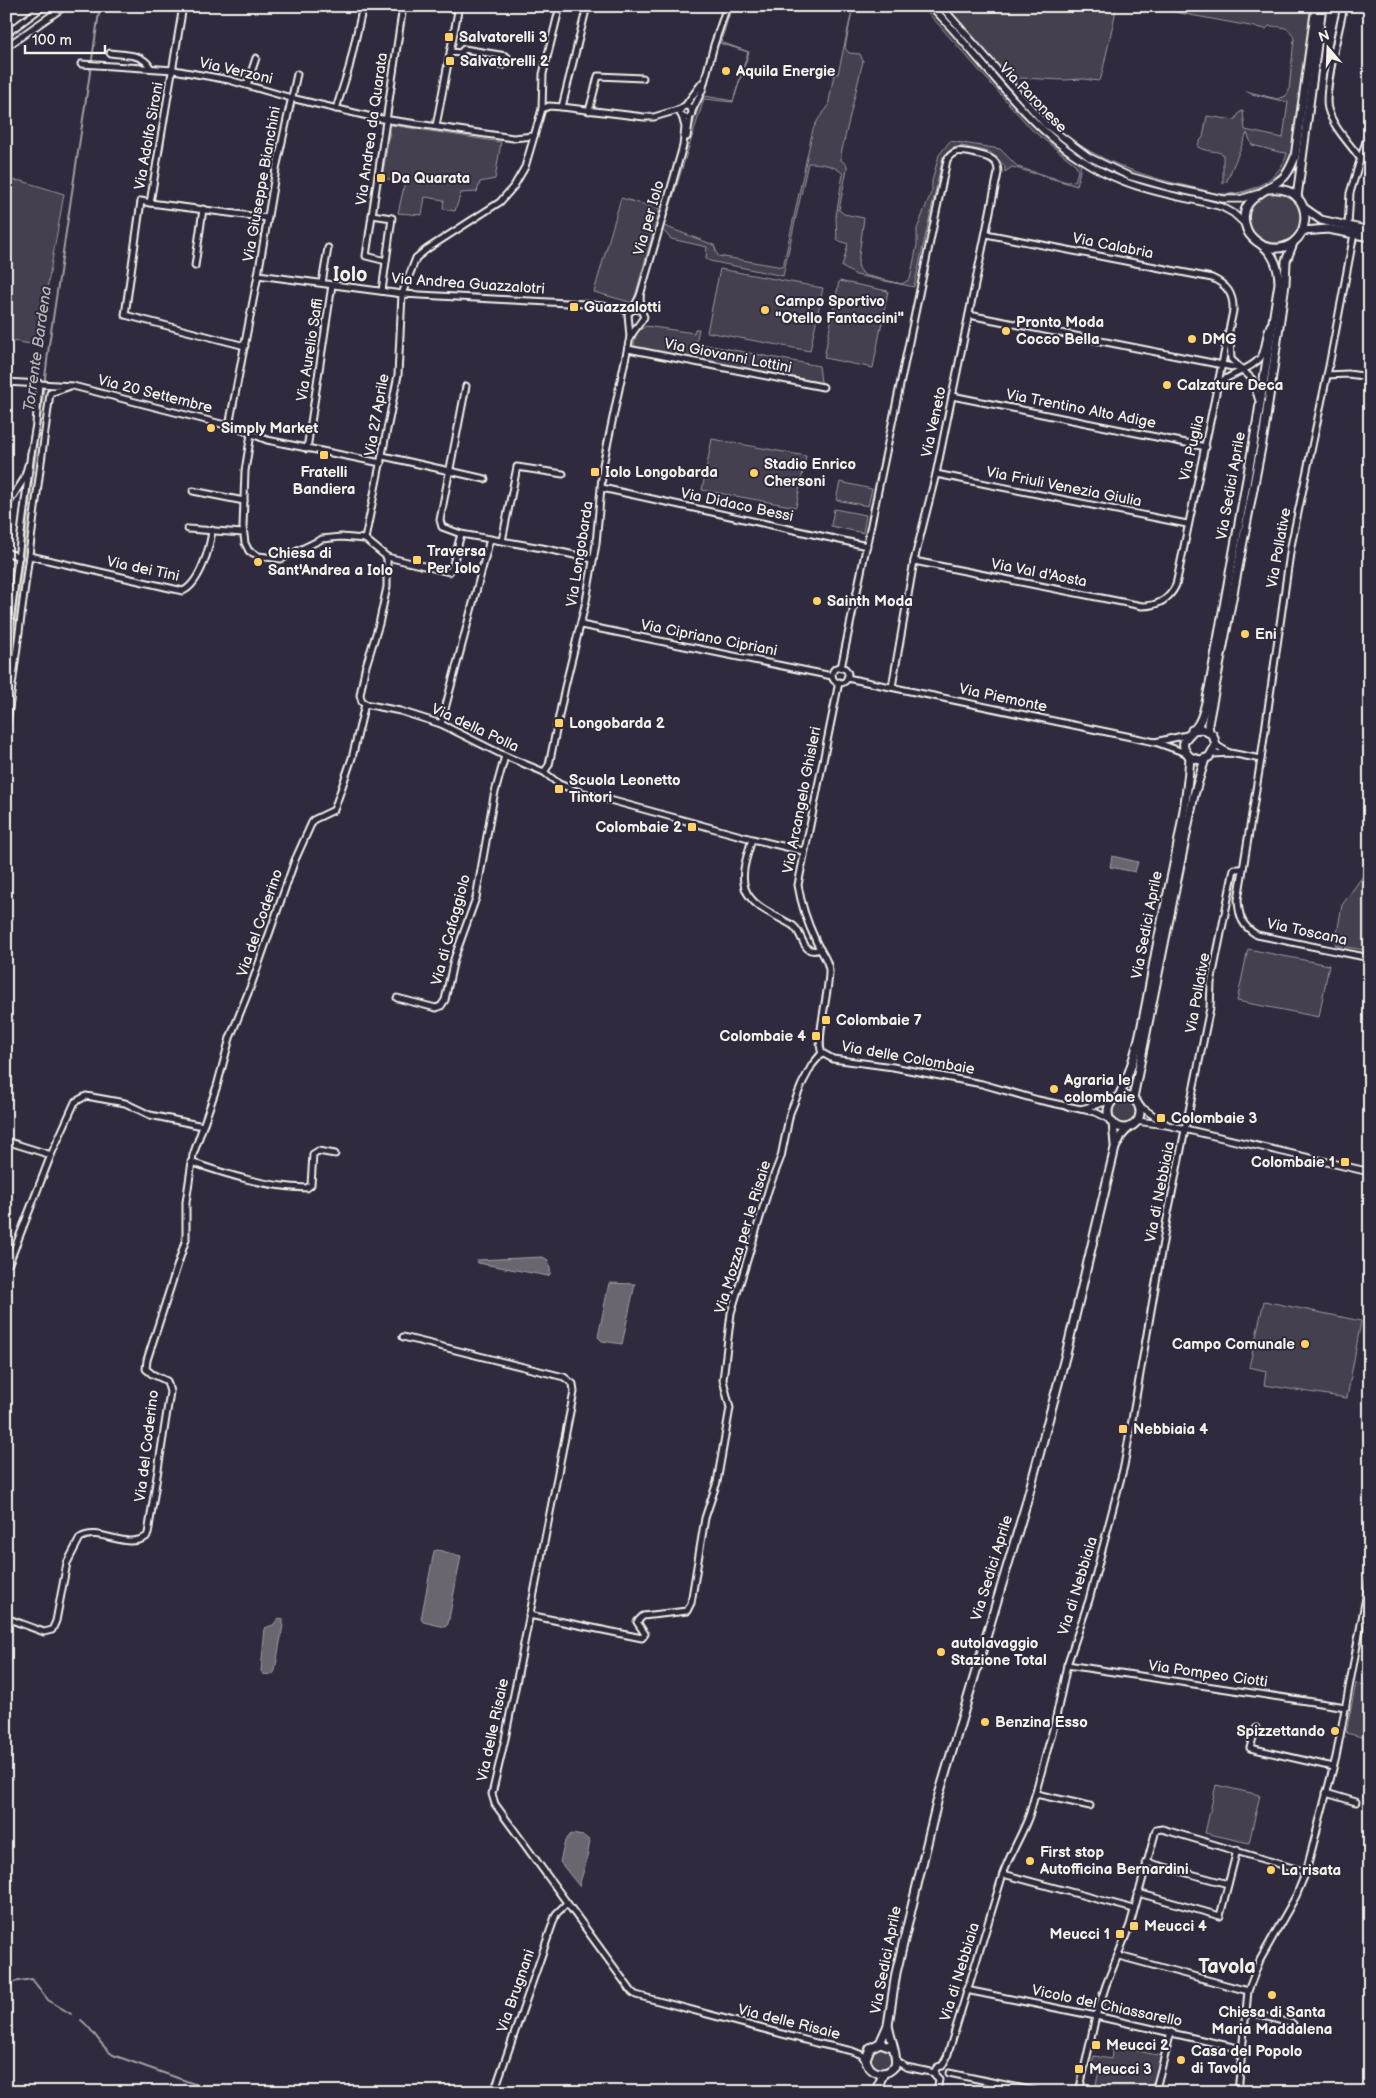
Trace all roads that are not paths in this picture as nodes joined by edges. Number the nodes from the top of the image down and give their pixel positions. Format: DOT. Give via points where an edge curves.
graph roads {
  1 [pos="44,6"];
  2 [pos="66,6"];
  3 [pos="184,6"];
  4 [pos="363,6"];
  5 [pos="403,6"];
  6 [pos="438,6"];
  7 [pos="560,6"];
  8 [pos="586,6"];
  9 [pos="727,6"];
  10 [pos="931,6"];
  11 [pos="940,6"];
  12 [pos="1322,6"];
  13 [pos="1344,6"];
  14 [pos="458,8"];
  15 [pos="1317,12"];
  16 [pos="6,34"];
  17 [pos="6,47"];
  18 [pos="451,52"];
  19 [pos="484,52"];
  20 [pos="110,53"];
  21 [pos="460,53"];
  22 [pos="256,58"];
  23 [pos="482,61"];
  24 [pos="81,64"];
  25 [pos="150,67"];
  26 [pos="174,70"];
  27 [pos="298,74"];
  28 [pos="643,78"];
  29 [pos="702,83"];
  30 [pos="247,85"];
  31 [pos="291,98"];
  32 [pos="562,107"];
  33 [pos="683,108"];
  34 [pos="336,109"];
  35 [pos="542,110"];
  36 [pos="589,111"];
  37 [pos="691,113"];
  38 [pos="682,116"];
  39 [pos="386,120"];
  40 [pos="436,126"];
  41 [pos="1370,128"];
  42 [pos="534,136"];
  43 [pos="683,146"];
  44 [pos="1360,158"];
  45 [pos="1268,189"];
  46 [pos="1257,194"];
  47 [pos="1297,197"];
  48 [pos="150,203"];
  49 [pos="1304,208"];
  50 [pos="203,209"];
  51 [pos="372,215"];
  52 [pos="268,218"];
  53 [pos="1245,224"];
  54 [pos="1348,226"];
  55 [pos="1303,231"];
  56 [pos="1370,231"];
  57 [pos="986,234"];
  58 [pos="1354,234"];
  59 [pos="1370,237"];
  60 [pos="1293,243"];
  61 [pos="1263,246"];
  62 [pos="328,248"];
  63 [pos="386,261"];
  64 [pos="195,266"];
  65 [pos="258,275"];
  66 [pos="322,283"];
  67 [pos="332,284"];
  68 [pos="382,291"];
  69 [pos="1230,292"];
  70 [pos="402,294"];
  71 [pos="640,296"];
  72 [pos="616,309"];
  73 [pos="632,309"];
  74 [pos="641,310"];
  75 [pos="969,315"];
  76 [pos="1274,318"];
  77 [pos="628,320"];
  78 [pos="639,324"];
  79 [pos="1229,329"];
  80 [pos="630,337"];
  81 [pos="245,346"];
  82 [pos="628,349"];
  83 [pos="1222,365"];
  84 [pos="1243,369"];
  85 [pos="1327,375"];
  86 [pos="1370,377"];
  87 [pos="6,382"];
  88 [pos="1220,382"];
  89 [pos="39,383"];
  90 [pos="74,386"];
  91 [pos="466,386"];
  92 [pos="823,387"];
  93 [pos="952,396"];
  94 [pos="1260,404"];
  95 [pos="229,426"];
  96 [pos="252,434"];
  97 [pos="1206,447"];
  98 [pos="307,448"];
  99 [pos="31,453"];
  100 [pos="382,456"];
  101 [pos="381,463"];
  102 [pos="449,472"];
  103 [pos="563,474"];
  104 [pos="936,474"];
  105 [pos="484,479"];
  106 [pos="602,488"];
  107 [pos="193,491"];
  108 [pos="244,501"];
  109 [pos="6,507"];
  110 [pos="1187,524"];
  111 [pos="188,529"];
  112 [pos="212,530"];
  113 [pos="243,533"];
  114 [pos="461,534"];
  115 [pos="490,539"];
  116 [pos="365,540"];
  117 [pos="502,541"];
  118 [pos="867,546"];
  119 [pos="6,552"];
  120 [pos="30,556"];
  121 [pos="19,557"];
  122 [pos="387,557"];
  123 [pos="593,559"];
  124 [pos="914,560"];
  125 [pos="1159,604"];
  126 [pos="581,625"];
  127 [pos="6,656"];
  128 [pos="841,668"];
  129 [pos="832,676"];
  130 [pos="847,678"];
  131 [pos="839,682"];
  132 [pos="892,687"];
  133 [pos="365,704"];
  134 [pos="441,724"];
  135 [pos="1209,731"];
  136 [pos="6,732"];
  137 [pos="1190,733"];
  138 [pos="1155,742"];
  139 [pos="1216,745"];
  140 [pos="1212,754"];
  141 [pos="1230,754"];
  142 [pos="1188,755"];
  143 [pos="505,756"];
  144 [pos="1204,760"];
  145 [pos="1260,760"];
  146 [pos="544,772"];
  147 [pos="752,839"];
  148 [pos="803,851"];
  149 [pos="1242,869"];
  150 [pos="1242,924"];
  151 [pos="820,948"];
  152 [pos="1370,958"];
  153 [pos="397,998"];
  154 [pos="822,1053"];
  155 [pos="1116,1098"];
  156 [pos="1132,1098"];
  157 [pos="1138,1105"];
  158 [pos="1078,1110"];
  159 [pos="1111,1121"];
  160 [pos="1137,1121"];
  161 [pos="1167,1125"];
  162 [pos="203,1126"];
  163 [pos="1129,1127"];
  164 [pos="1185,1131"];
  165 [pos="6,1141"];
  166 [pos="1115,1148"];
  167 [pos="335,1154"];
  168 [pos="51,1155"];
  169 [pos="191,1162"];
  170 [pos="1370,1170"];
  171 [pos="9,1263"];
  172 [pos="403,1337"];
  173 [pos="1370,1576"];
  174 [pos="529,1615"];
  175 [pos="6,1618"];
  176 [pos="1067,1665"];
  177 [pos="1346,1707"];
  178 [pos="1256,1728"];
  179 [pos="1333,1767"];
  180 [pos="1326,1793"];
  181 [pos="1036,1794"];
  182 [pos="1356,1802"];
  183 [pos="1090,1806"];
  184 [pos="1237,1850"];
  185 [pos="1146,1862"];
  186 [pos="1306,1872"];
  187 [pos="1003,1874"];
  188 [pos="1228,1884"];
  189 [pos="1138,1893"];
  190 [pos="567,1903"];
  191 [pos="1134,1910"];
  192 [pos="1119,1956"];
  193 [pos="966,1990"];
  194 [pos="1248,1991"];
  195 [pos="1246,2011"];
  196 [pos="1096,2016"];
  197 [pos="1293,2024"];
  198 [pos="888,2025"];
  199 [pos="1171,2032"];
  200 [pos="880,2043"];
  201 [pos="892,2047"];
  202 [pos="1242,2049"];
  203 [pos="868,2050"];
  204 [pos="852,2051"];
  205 [pos="896,2062"];
  206 [pos="867,2063"];
  207 [pos="942,2066"];
  208 [pos="906,2067"];
  209 [pos="892,2070"];
  210 [pos="874,2072"];
  211 [pos="884,2073"];
  212 [pos="935,2073"];
  213 [pos="949,2073"];
  214 [pos="939,2079"];
  215 [pos="876,2090"];
  216 [pos="494,2092"];
  217 [pos="937,2092"];
  218 [pos="1038,2092"];
  219 [pos="1079,2092"];
  220 [pos="1155,2092"];
  221 [pos="1238,2092"];
  1 -- 16 [label="street"];
  2 -- 17 [label="street"];
  3 -- 26 [label="street, Via Adolfo Sironi"];
  4 -- 34 [label="street"];
  5 -- 39 [label="street, Via Andrea da Quarata"];
  6 -- 14 [label="street"];
  7 -- 35 [label="street, Via 27 Aprile" via="543,74"];
  8 -- 32 [label="street"];
  9 -- 29 [label="street, Via per Iolo"];
  10 -- 53 [label="street, Via Paronese" via="1035,124 1076,157 1138,186 1222,207"];
  11 -- 46 [label="street, Via Paronese" via="1045,124 1089,157 1129,176 1168,187 1223,199"];
  12 -- 15 [label="main road"];
  13 -- 44 [label="street" via="1327,102 1335,123"];
  14 -- 18 [label="street"];
  15 -- 45 [label="main road" via="1295,157 1285,176"];
  15 -- 47 [label="main road"];
  18 -- 21 [label="street"];
  18 -- 40 [label="street"];
  19 -- 21 [label="street" via="464,49"];
  19 -- 23 [label="street"];
  19 -- 23 [label="street" via="508,58 504,65"];
  20 -- 25 [label="street" via="140,57"];
  21 -- 23 [label="street" via="463,57"];
  22 -- 30 [label="street"];
  24 -- 25 [label="street, Via Verzoni"];
  25 -- 26 [label="street, Via Verzoni"];
  26 -- 30 [label="street, Via Verzoni"];
  26 -- 48 [label="street, Via Adolfo Sironi"];
  27 -- 31 [label="street, Via Giuseppe Bianchini"];
  28 -- 36 [label="street" via="598,76"];
  29 -- 33 [label="street, Via per Iolo"];
  29 -- 37 [label="street, Via per Iolo" via="702,91"];
  30 -- 31 [label="street, Via Verzoni"];
  31 -- 34 [label="street, Via Verzoni"];
  31 -- 52 [label="street, Via Giuseppe Bianchini"];
  32 -- 35 [label="street" via="549,106"];
  32 -- 36 [label="street"];
  33 -- 36 [label="street" via="654,117"];
  33 -- 37 [label="street" via="690,108"];
  33 -- 38 [label="street, Via per Iolo"];
  34 -- 39 [label="street, Via Verzoni"];
  35 -- 42 [label="street, Via 27 Aprile"];
  37 -- 38 [label="street" via="687,118"];
  37 -- 43 [label="street, Via per Iolo"];
  38 -- 43 [label="street, Via per Iolo"];
  39 -- 40 [label="street, Via Verzoni"];
  39 -- 51 [label="street, Via Andrea da Quarata"];
  40 -- 42 [label="street, Via Verzoni" via="513,138"];
  41 -- 44 [label="street"];
  42 -- 70 [label="street, Via 27 Aprile" via="514,186 500,202 416,258"];
  43 -- 71 [label="street, Via per Iolo"];
  44 -- 54 [label="street" via="1350,193"];
  45 -- 46 [label="main road"];
  45 -- 47 [label="main road" via="1283,189"];
  46 -- 53 [label="main road" via="1248,205"];
  47 -- 49 [label="main road"];
  48 -- 50 [label="street"];
  48 -- 81 [label="street, Via Adolfo Sironi" via="141,201 126,315"];
  49 -- 54 [label="main road" via="1321,220"];
  49 -- 55 [label="main road"];
  50 -- 52 [label="street"];
  50 -- 64 [label="street"];
  51 -- 63 [label="street, Via Andrea da Quarata" via="366,256"];
  51 -- 63 [label="street" via="392,218"];
  52 -- 65 [label="street, Via Giuseppe Bianchini"];
  53 -- 61 [label="main road, Via Sedici Aprile" via="1251,237"];
  54 -- 56 [label="main road"];
  55 -- 58 [label="main road" via="1328,229"];
  55 -- 60 [label="main road, Via Sedici Aprile"];
  57 -- 69 [label="street, Via Calabria" via="1212,278"];
  57 -- 75 [label="street, Via Veneto"];
  57 -- 118 [label="street, Via Veneto" via="998,173 995,162 988,157 960,152 952,154 947,160"];
  58 -- 59 [label="main road"];
  58 -- 85 [label="street, Via Pollative"];
  60 -- 61 [label="main road" via="1282,248"];
  60 -- 135 [label="main road, Via Sedici Aprile" via="1286,261 1264,432"];
  61 -- 76 [label="main road, Via Sedici Aprile" via="1279,276"];
  62 -- 66 [label="street"];
  63 -- 68 [label="street"];
  65 -- 66 [label="street, Via Andrea Guazzalotri"];
  65 -- 81 [label="street, Via Giuseppe Bianchini"];
  66 -- 67 [label="street, Via Andrea Guazzalotri"];
  67 -- 68 [label="street, Via Andrea Guazzalotri"];
  67 -- 98 [label="street, Via Aurelio Saffi"];
  68 -- 70 [label="street, Via Andrea Guazzalotri"];
  69 -- 79 [label="street, Via Puglia" via="1234,300"];
  70 -- 72 [label="street, Via Andrea Guazzalotri" via="586,304"];
  70 -- 100 [label="street, Via 27 Aprile" via="398,375"];
  71 -- 73 [label="street, Via per Iolo"];
  71 -- 74 [label="street, Via per Iolo"];
  72 -- 73 [label="street, Via Andrea Guazzalotri"];
  72 -- 77 [label="street"];
  73 -- 74 [label="street"];
  73 -- 77 [label="street, Via Longobarda"];
  74 -- 78 [label="street, Via Longobarda" via="644,317"];
  75 -- 83 [label="street"];
  75 -- 93 [label="street, Via Veneto"];
  76 -- 84 [label="street" via="1262,355"];
  76 -- 94 [label="main road, Via Sedici Aprile"];
  77 -- 78 [label="street"];
  77 -- 80 [label="street, Via Longobarda"];
  78 -- 80 [label="street, Via Longobarda"];
  79 -- 83 [label="street, Via Puglia"];
  79 -- 84 [label="street" via="1231,359"];
  80 -- 82 [label="street, Via Longobarda"];
  81 -- 95 [label="street, Via Giuseppe Bianchini"];
  82 -- 92 [label="street, Via Giovanni Lottini"];
  82 -- 106 [label="street, Via Longobarda" via="603,465"];
  83 -- 84 [label="street"];
  83 -- 88 [label="street, Via Puglia"];
  84 -- 88 [label="street"];
  84 -- 94 [label="street" via="1252,378"];
  85 -- 86 [label="street"];
  85 -- 145 [label="street, Via Pollative" via="1291,546"];
  87 -- 89 [label="street, Via 20 Settembre"];
  88 -- 97 [label="street, Via Puglia"];
  89 -- 90 [label="street, Via 20 Settembre"];
  89 -- 99 [label="street"];
  90 -- 95 [label="street, Via 20 Settembre"];
  90 -- 120 [label="street" via="50,393"];
  91 -- 102 [label="street"];
  93 -- 97 [label="street, Via Trentino Alto Adige"];
  93 -- 104 [label="street, Via Veneto"];
  94 -- 137 [label="main road, Via Sedici Aprile" via="1210,684 1199,724"];
  95 -- 96 [label="street, Via 20 Settembre"];
  96 -- 98 [label="street, Via 20 Settembre"];
  96 -- 108 [label="street"];
  97 -- 110 [label="street, Via Puglia"];
  98 -- 101 [label="street, Via 20 Settembre"];
  99 -- 109 [label="street" via="24,478"];
  99 -- 121 [label="street"];
  100 -- 101 [label="street, Via 27 Aprile"];
  100 -- 102 [label="street"];
  101 -- 116 [label="street, Via 27 Aprile"];
  102 -- 105 [label="street"];
  102 -- 114 [label="street" via="440,524"];
  103 -- 117 [label="street" via="517,467"];
  104 -- 110 [label="street, Via Friuli Venezia Giulia"];
  104 -- 124 [label="street, Via Veneto"];
  106 -- 118 [label="street, Via Didaco Bessi"];
  106 -- 123 [label="street, Via Longobarda"];
  107 -- 108 [label="street"];
  108 -- 113 [label="street"];
  110 -- 125 [label="street, Via Puglia" via="1176,585 1167,599"];
  111 -- 112 [label="street"];
  112 -- 113 [label="street"];
  112 -- 120 [label="street, Via dei Tini" via="204,562 190,587 183,591"];
  113 -- 116 [label="street" via="249,551 277,559 322,538"];
  114 -- 115 [label="street"];
  114 -- 122 [label="street" via="449,572"];
  115 -- 117 [label="street"];
  115 -- 134 [label="street"];
  116 -- 122 [label="street"];
  117 -- 123 [label="street"];
  118 -- 128 [label="street"];
  119 -- 121 [label="street"];
  120 -- 136 [label="street"];
  121 -- 127 [label="street"];
  122 -- 133 [label="street, Via del Coderino" via="387,587 360,695"];
  123 -- 126 [label="street, Via Longobarda"];
  124 -- 125 [label="street, Via Val d'Aosta" via="1142,606"];
  124 -- 132 [label="street, Via Veneto"];
  126 -- 129 [label="street, Via Cipriano Cipriani"];
  126 -- 146 [label="street, Via Longobarda" via="549,765"];
  128 -- 129 [label="street" via="834,669"];
  128 -- 130 [label="street" via="846,671"];
  129 -- 131 [label="street"];
  130 -- 131 [label="street"];
  130 -- 132 [label="street, Via Piemonte"];
  131 -- 148 [label="street, Via Arcangelo Ghisleri"];
  132 -- 138 [label="street, Via Piemonte"];
  133 -- 134 [label="street, Via della Polla"];
  133 -- 162 [label="street, Via del Coderino" via="352,758 334,810 312,820 295,860 230,1038"];
  134 -- 143 [label="street, Via della Polla"];
  135 -- 137 [label="main road" via="1202,728"];
  135 -- 139 [label="main road"];
  137 -- 138 [label="street, Via Piemonte"];
  137 -- 142 [label="main road, Via Sedici Aprile" via="1184,745"];
  138 -- 142 [label="street, Via Piemonte"];
  139 -- 140 [label="main road"];
  139 -- 141 [label="street"];
  140 -- 141 [label="street"];
  140 -- 144 [label="main road"];
  141 -- 145 [label="street"];
  142 -- 144 [label="main road"];
  142 -- 155 [label="main road, Via Sedici Aprile" via="1187,795 1146,998 1129,1076"];
  143 -- 146 [label="street, Via della Polla"];
  143 -- 153 [label="street, Via di Cafaggiolo" via="494,796 476,898 454,959 445,1000 436,1008"];
  144 -- 156 [label="main road, Via Sedici Aprile"];
  145 -- 149 [label="street, Via Pollative"];
  146 -- 147 [label="street" via="560,784 577,790"];
  147 -- 148 [label="street"];
  147 -- 151 [label="street" via="743,874 750,897 796,928 808,950"];
  148 -- 151 [label="street, Via Arcangelo Ghisleri" via="798,885 806,917"];
  149 -- 150 [label="street, Via Pollative" via="1238,900"];
  149 -- 164 [label="street, Via Pollative" via="1234,869"];
  150 -- 152 [label="street, Via Toscana" via="1257,935"];
  151 -- 154 [label="street, Via delle Colombaie" via="829,971 819,1044"];
  154 -- 158 [label="street, Via delle Colombaie" via="832,1058 982,1084"];
  154 -- 174 [label="street, Via Mozza per le Risaie" via="808,1071 790,1114 781,1157 731,1313 723,1380 730,1408 717,1482 705,1518 687,1611 644,1616 637,1622 645,1634 642,1638"];
  155 -- 156 [label="main road"];
  155 -- 158 [label="street"];
  155 -- 159 [label="main road, Via Sedici Aprile" via="1108,1109"];
  156 -- 157 [label="main road"];
  157 -- 160 [label="main road"];
  157 -- 161 [label="street"];
  158 -- 159 [label="street, Via delle Colombaie" via="1095,1112"];
  159 -- 163 [label="main road" via="1120,1127"];
  159 -- 166 [label="main road, Via Sedici Aprile"];
  160 -- 161 [label="street"];
  160 -- 163 [label="main road"];
  161 -- 164 [label="street"];
  162 -- 168 [label="street" via="150,1115 125,1103 86,1096 75,1102"];
  162 -- 169 [label="street, Via del Coderino"];
  163 -- 166 [label="main road"];
  164 -- 170 [label="street"];
  164 -- 176 [label="street, Via di Nebbiaia" via="1124,1466 1092,1591"];
  165 -- 168 [label="street"];
  166 -- 198 [label="main road, Via Sedici Aprile" via="1026,1504 938,1798 896,1973"];
  167 -- 169 [label="street" via="318,1151 313,1154 311,1185 307,1188 258,1182"];
  168 -- 171 [label="street"];
  169 -- 175 [label="street, Via del Coderino" via="186,1238 147,1360 146,1369 167,1381 170,1392 148,1534 133,1543 91,1534 80,1538 67,1563 56,1621 49,1632"];
  172 -- 174 [label="street, Via delle Risaie" via="564,1377 573,1384"];
  173 -- 177 [label="street"];
  174 -- 190 [label="street, Via delle Risaie" via="492,1794 495,1804"];
  176 -- 177 [label="street, Via Pompeo Ciotti"];
  176 -- 181 [label="street, Via di Nebbiaia"];
  177 -- 179 [label="street"];
  178 -- 179 [label="street" via="1250,1748"];
  179 -- 180 [label="street"];
  180 -- 182 [label="street"];
  180 -- 186 [label="street"];
  181 -- 183 [label="street"];
  181 -- 187 [label="street, Via di Nebbiaia" via="1027,1823 1010,1853"];
  184 -- 185 [label="street" via="1162,1829 1156,1830"];
  184 -- 186 [label="street"];
  184 -- 188 [label="street"];
  185 -- 188 [label="street"];
  185 -- 189 [label="street"];
  186 -- 194 [label="street" via="1260,1960"];
  187 -- 191 [label="street"];
  187 -- 193 [label="street, Via di Nebbiaia"];
  188 -- 189 [label="street" via="1220,1916"];
  189 -- 191 [label="street"];
  190 -- 204 [label="street, Via delle Risaie" via="636,1995"];
  190 -- 216 [label="street, Via Brugnani" via="556,1914"];
  191 -- 192 [label="street"];
  192 -- 194 [label="street"];
  192 -- 196 [label="street"];
  193 -- 196 [label="street, Vicolo del Chiassarello"];
  193 -- 207 [label="street, Via di Nebbiaia"];
  194 -- 195 [label="street"];
  195 -- 197 [label="street"];
  195 -- 202 [label="street"];
  196 -- 199 [label="street, Vicolo del Chiassarello"];
  196 -- 219 [label="street"];
  198 -- 200 [label="main road, Via Sedici Aprile"];
  198 -- 201 [label="main road, Via Sedici Aprile"];
  199 -- 202 [label="street, Vicolo del Chiassarello"];
  199 -- 220 [label="street"];
  200 -- 201 [label="main road"];
  200 -- 203 [label="main road"];
  201 -- 205 [label="main road, Via Sedici Aprile"];
  202 -- 221 [label="street"];
  203 -- 204 [label="street, Via delle Risaie"];
  203 -- 206 [label="main road"];
  204 -- 206 [label="street, Via delle Risaie" via="862,2055"];
  205 -- 208 [label="street"];
  205 -- 209 [label="main road"];
  206 -- 210 [label="main road"];
  207 -- 212 [label="street, Via di Nebbiaia"];
  207 -- 213 [label="street"];
  208 -- 209 [label="street"];
  208 -- 212 [label="street"];
  209 -- 211 [label="main road"];
  210 -- 211 [label="main road"];
  210 -- 215 [label="main road"];
  211 -- 215 [label="main road"];
  212 -- 214 [label="street"];
  213 -- 214 [label="street" via="946,2078"];
  213 -- 218 [label="street"];
  214 -- 217 [label="street"];
}
